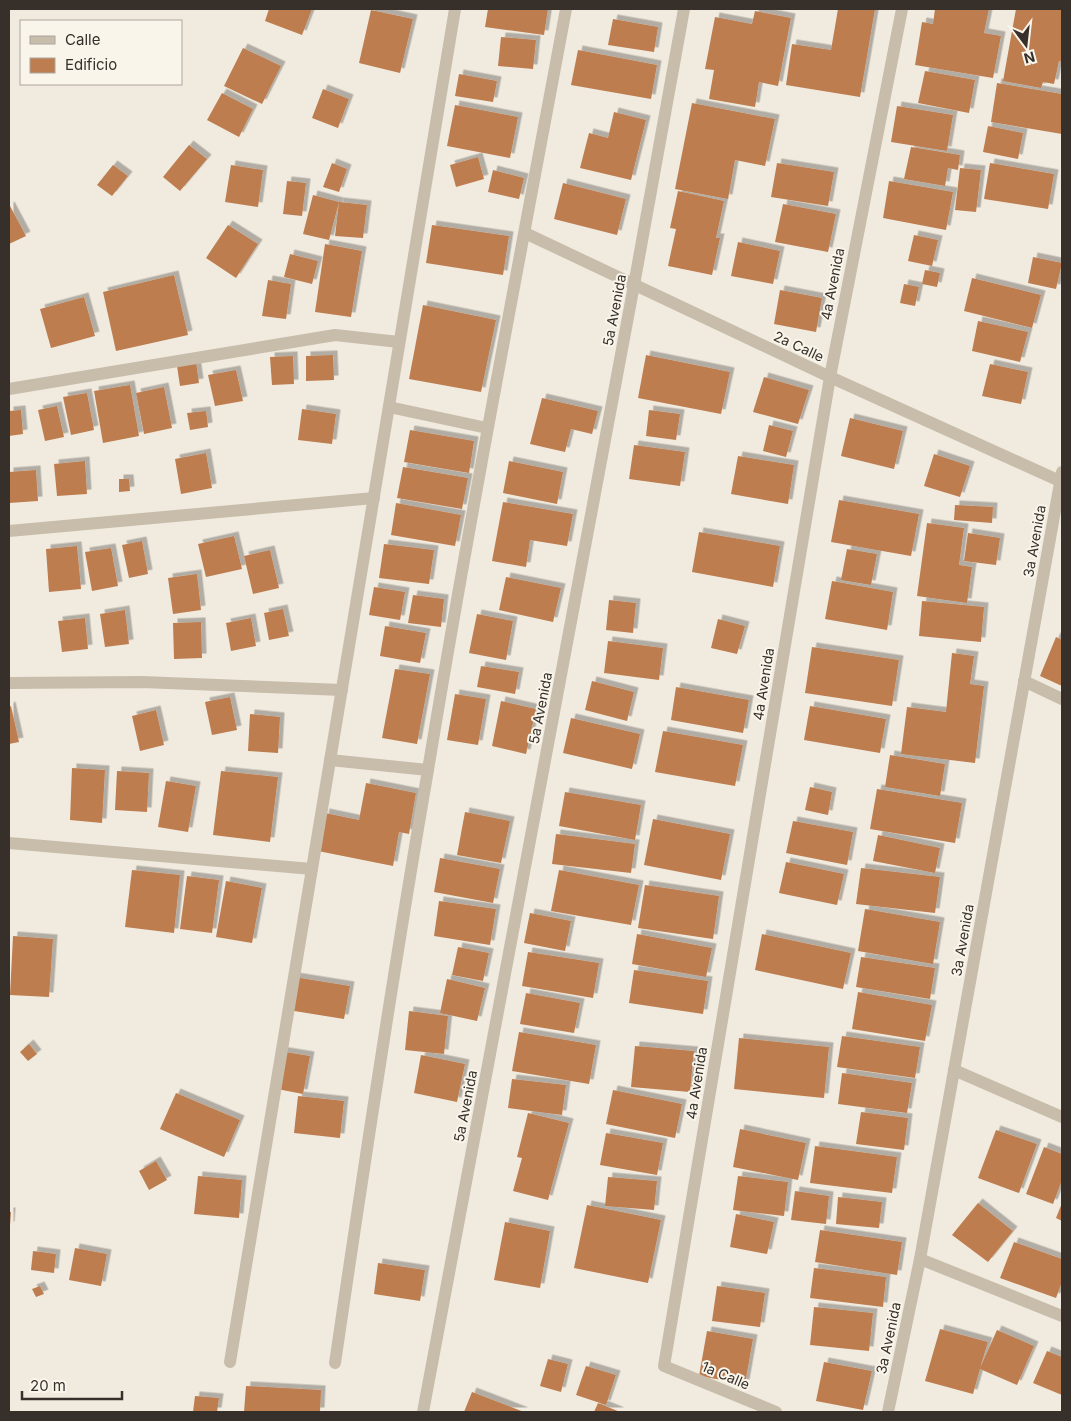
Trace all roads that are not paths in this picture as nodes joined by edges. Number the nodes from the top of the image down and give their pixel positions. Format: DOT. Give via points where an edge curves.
graph roads {
  1 [pos="455,9"];
  2 [pos="566,9"];
  3 [pos="684,9"];
  4 [pos="902,9"];
  5 [pos="525,234"];
  6 [pos="634,285"];
  7 [pos="399,342"];
  8 [pos="830,377"];
  9 [pos="9,388"];
  10 [pos="389,407"];
  11 [pos="488,428"];
  12 [pos="1062,478"];
  13 [pos="374,498"];
  14 [pos="9,530"];
  15 [pos="1024,681"];
  16 [pos="9,683"];
  17 [pos="342,690"];
  18 [pos="1062,699"];
  19 [pos="330,760"];
  20 [pos="428,770"];
  21 [pos="9,844"];
  22 [pos="312,870"];
  23 [pos="954,1070"];
  24 [pos="1062,1117"];
  25 [pos="920,1258"];
  26 [pos="1062,1316"];
  27 [pos="230,1362"];
  28 [pos="335,1363"];
  29 [pos="664,1366"];
  30 [pos="768,1411"];
  31 [pos="423,1412"];
  32 [pos="888,1412"];
  1 -- 7 [label="street"];
  2 -- 5 [label="street"];
  3 -- 6 [label="street, 5a Avenida"];
  4 -- 8 [label="street, 4a Avenida"];
  5 -- 6 [label="street, 2a Calle"];
  5 -- 11 [label="street"];
  6 -- 8 [label="street, 2a Calle"];
  6 -- 31 [label="street, 5a Avenida"];
  7 -- 9 [label="street" via="335,335"];
  7 -- 10 [label="street"];
  8 -- 12 [label="street, 2a Calle"];
  8 -- 29 [label="street, 4a Avenida"];
  10 -- 11 [label="street"];
  10 -- 13 [label="street"];
  11 -- 20 [label="street"];
  12 -- 15 [label="street, 3a Avenida"];
  13 -- 14 [label="street"];
  13 -- 17 [label="street"];
  15 -- 18 [label="street"];
  15 -- 23 [label="street, 3a Avenida"];
  16 -- 17 [label="street" via="142,682"];
  17 -- 19 [label="street"];
  19 -- 20 [label="street"];
  19 -- 22 [label="street"];
  20 -- 28 [label="street"];
  21 -- 22 [label="street"];
  22 -- 27 [label="street"];
  23 -- 24 [label="street"];
  23 -- 25 [label="street, 3a Avenida"];
  25 -- 26 [label="street"];
  25 -- 32 [label="street, 3a Avenida"];
  29 -- 30 [label="street, 1a Calle"];
}
